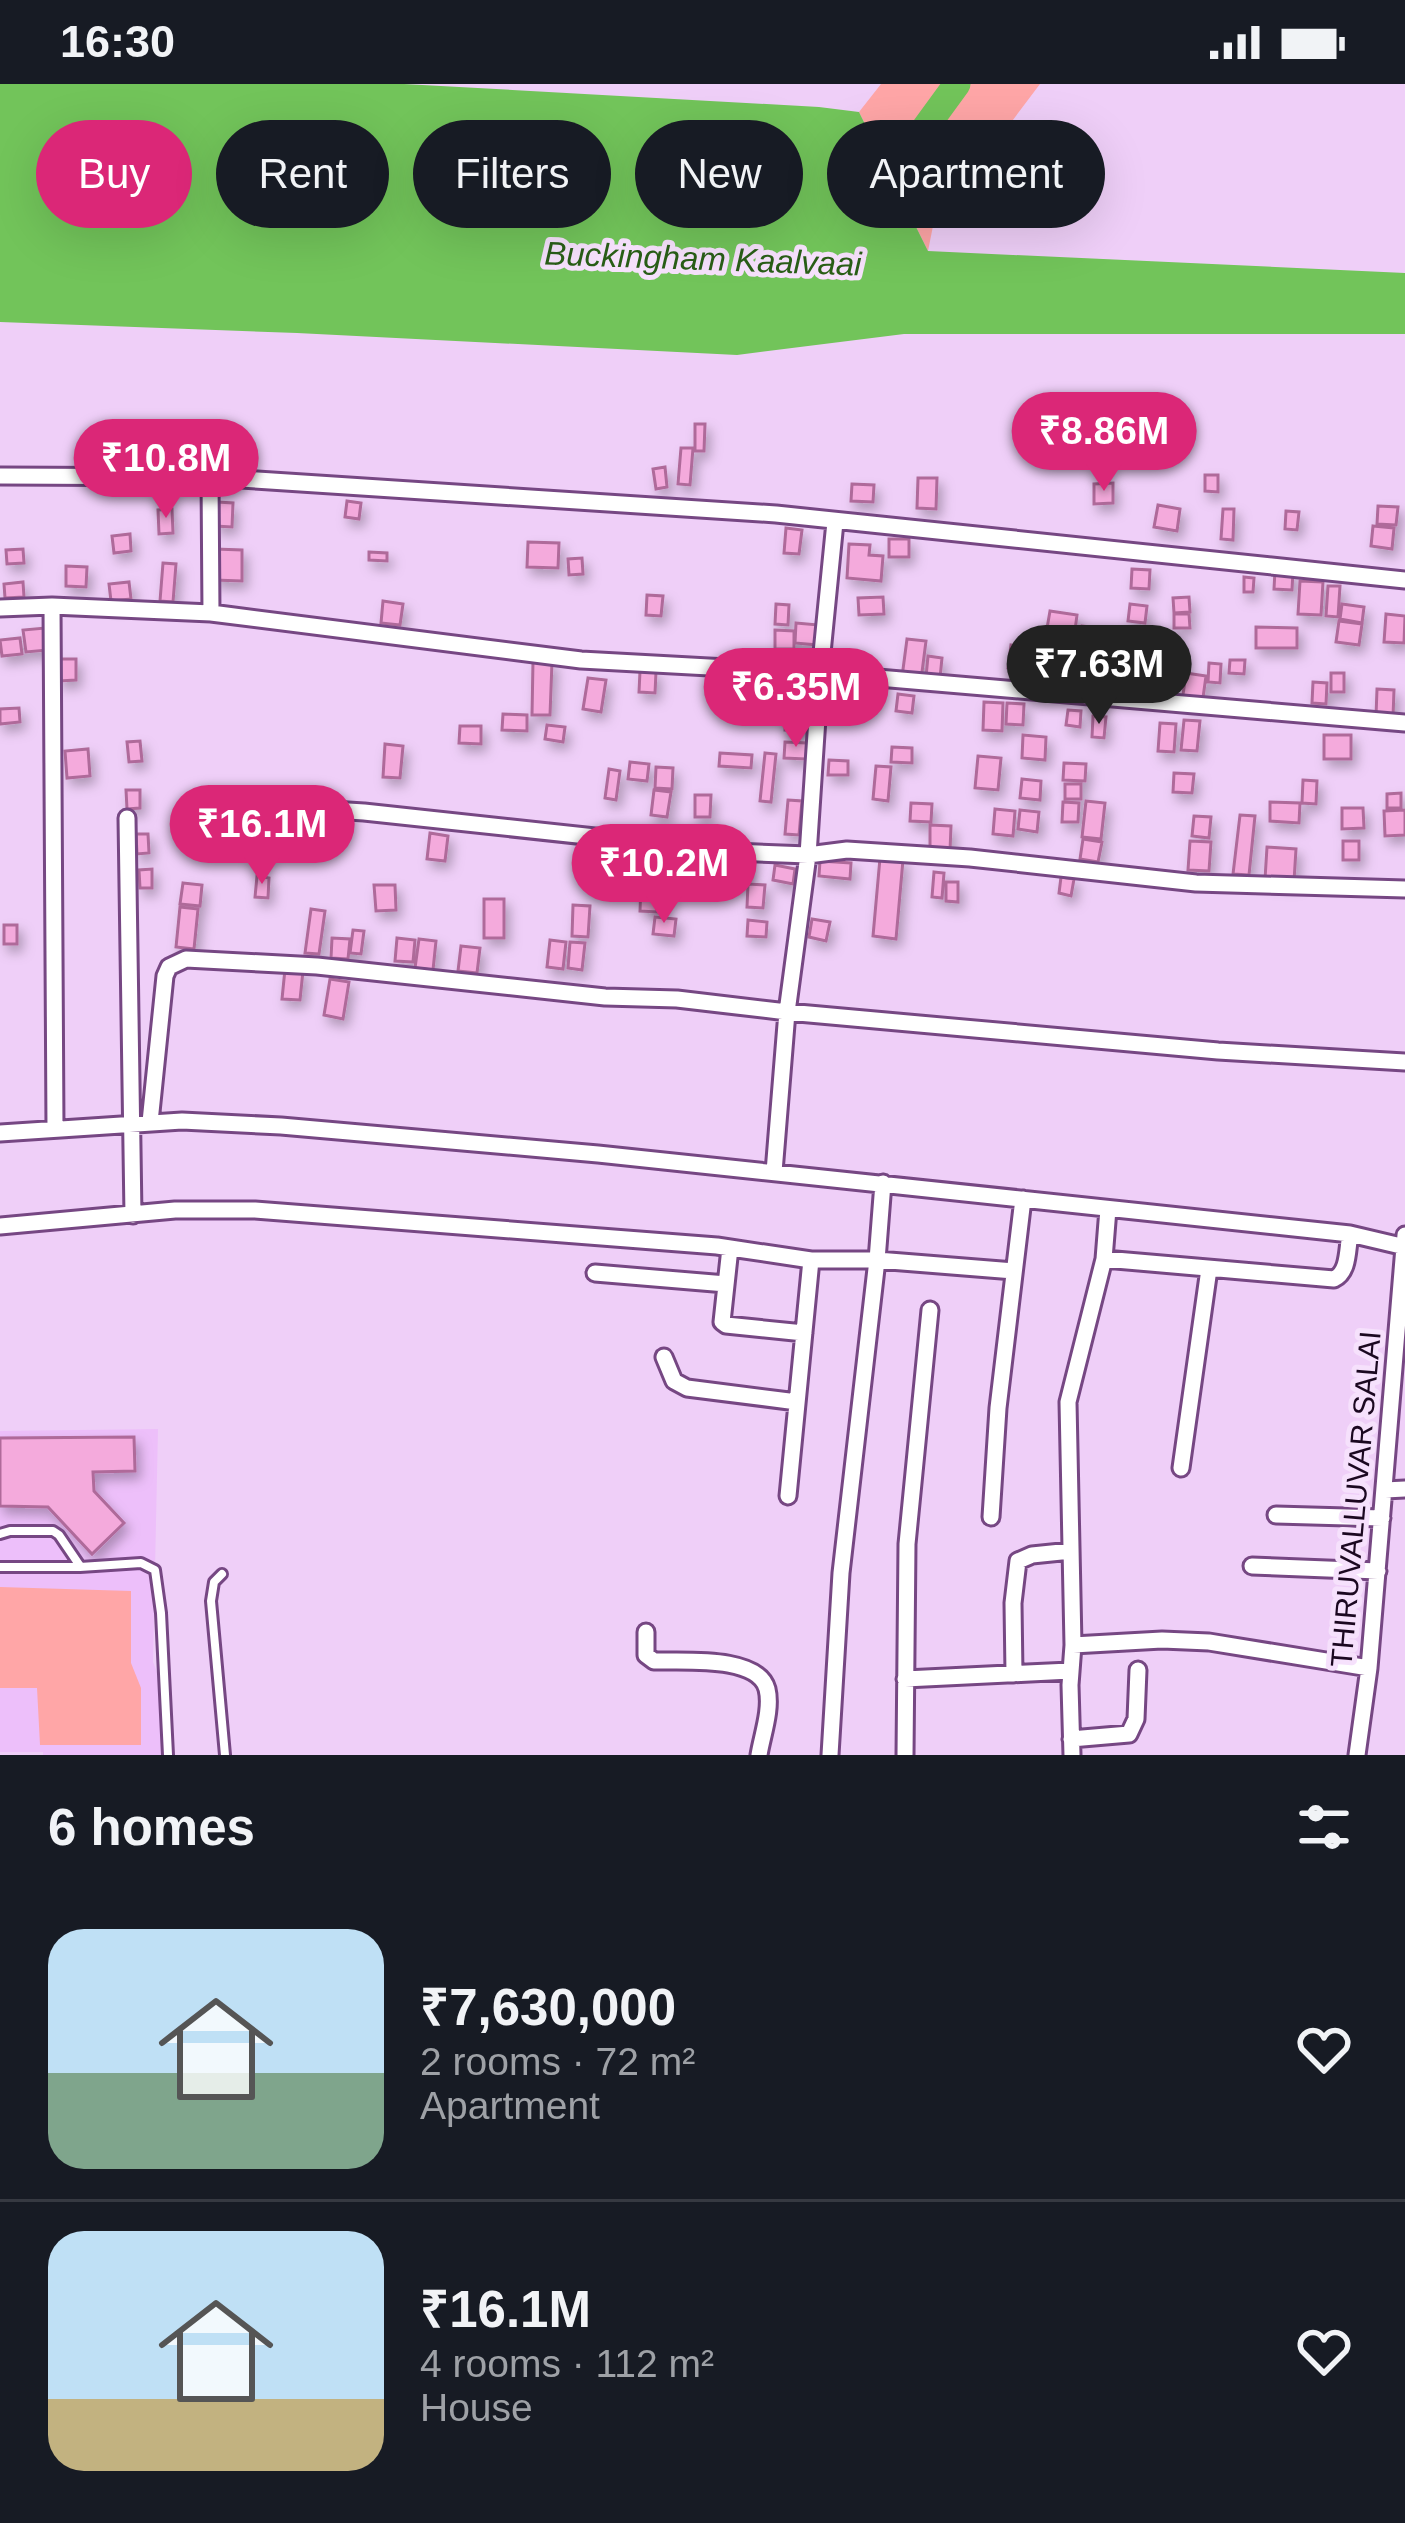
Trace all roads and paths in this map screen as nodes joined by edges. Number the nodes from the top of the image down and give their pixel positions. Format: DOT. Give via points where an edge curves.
graph roads {
  1 [pos="0,476"];
  2 [pos="210,477"];
  3 [pos="835,522"];
  4 [pos="1405,580"];
  5 [pos="52,606"];
  6 [pos="0,608"];
  7 [pos="211,613"];
  8 [pos="820,673"];
  9 [pos="1405,723"];
  10 [pos="221,803"];
  11 [pos="127,818"];
  12 [pos="808,855"];
  13 [pos="1405,889"];
  14 [pos="787,1012"];
  15 [pos="1405,1062"];
  16 [pos="150,1122"];
  17 [pos="132,1124"];
  18 [pos="55,1129"];
  19 [pos="0,1132"];
  20 [pos="774,1172"];
  21 [pos="884,1183"];
  22 [pos="1023,1199"];
  23 [pos="1108,1209"];
  24 [pos="133,1215"];
  25 [pos="0,1226"];
  26 [pos="1349,1234"];
  27 [pos="1405,1235"];
  28 [pos="1405,1247"];
  29 [pos="730,1248"];
  30 [pos="878,1259"];
  31 [pos="1105,1259"];
  32 [pos="812,1260"];
  33 [pos="1209,1269"];
  34 [pos="1014,1271"];
  35 [pos="595,1273"];
  36 [pos="726,1284"];
  37 [pos="930,1310"];
  38 [pos="804,1333"];
  39 [pos="664,1357"];
  40 [pos="797,1402"];
  41 [pos="1181,1468"];
  42 [pos="1405,1489"];
  43 [pos="1385,1490"];
  44 [pos="788,1496"];
  45 [pos="1276,1515"];
  46 [pos="992,1517"];
  47 [pos="1382,1518"];
  48 [pos="0,1534"];
  49 [pos="1071,1551"];
  50 [pos="1252,1566"];
  51 [pos="0,1567"];
  52 [pos="80,1567"];
  53 [pos="1378,1571"];
  54 [pos="222,1574"];
  55 [pos="646,1632"];
  56 [pos="1073,1646"];
  57 [pos="1369,1669"];
  58 [pos="1138,1670"];
  59 [pos="1070,1671"];
  60 [pos="1014,1674"];
  61 [pos="905,1679"];
  62 [pos="1072,1747"];
  63 [pos="167,1755"];
  64 [pos="225,1755"];
  65 [pos="759,1755"];
  66 [pos="830,1755"];
  67 [pos="904,1755"];
  68 [pos="1357,1755"];
  1 -- 2 [label="street"];
  2 -- 3 [label="street"];
  2 -- 7 [label="street"];
  3 -- 4 [label="street"];
  3 -- 8 [label="street"];
  5 -- 6 [label="street"];
  5 -- 7 [label="street"];
  5 -- 18 [label="street"];
  7 -- 8 [label="street" via="581,660"];
  8 -- 9 [label="street"];
  8 -- 12 [label="street"];
  10 -- 12 [label="street"];
  11 -- 17 [label="street"];
  12 -- 13 [label="street" via="847,850 1196,883"];
  12 -- 14 [label="street"];
  14 -- 15 [label="street"];
  14 -- 16 [label="street" via="186,959 165,976"];
  14 -- 20 [label="street"];
  16 -- 17 [label="street"];
  16 -- 20 [label="street" via="281,1126"];
  17 -- 18 [label="street"];
  17 -- 24 [label="street"];
  18 -- 19 [label="street"];
  20 -- 21 [label="street"];
  21 -- 22 [label="street"];
  21 -- 30 [label="street"];
  22 -- 23 [label="street"];
  22 -- 34 [label="street"];
  23 -- 26 [label="street"];
  23 -- 31 [label="street"];
  24 -- 25 [label="street"];
  24 -- 29 [label="street" via="255,1210"];
  26 -- 28 [label="street"];
  26 -- 33 [label="street" via="1344,1269 1334,1279"];
  27 -- 28 [label="street, THIRUVALLUVAR SALAI"];
  28 -- 43 [label="street, THIRUVALLUVAR SALAI"];
  29 -- 32 [label="street"];
  29 -- 36 [label="street"];
  30 -- 32 [label="street"];
  30 -- 34 [label="street"];
  30 -- 66 [label="street" via="841,1573"];
  31 -- 33 [label="street"];
  31 -- 49 [label="street" via="1068,1402"];
  32 -- 38 [label="street"];
  33 -- 41 [label="street"];
  34 -- 46 [label="street"];
  35 -- 36 [label="street"];
  36 -- 38 [label="street" via="726,1324"];
  37 -- 61 [label="street" via="907,1544"];
  38 -- 40 [label="street"];
  39 -- 40 [label="street" via="674,1381 687,1388"];
  40 -- 44 [label="street"];
  42 -- 43 [label="street"];
  43 -- 47 [label="street, THIRUVALLUVAR SALAI"];
  45 -- 47 [label="street"];
  47 -- 53 [label="street, THIRUVALLUVAR SALAI"];
  48 -- 52 [label="lane" via="53,1532"];
  49 -- 56 [label="street"];
  49 -- 60 [label="street" via="1018,1561"];
  50 -- 53 [label="street"];
  51 -- 52 [label="lane"];
  52 -- 63 [label="lane" via="141,1563 155,1570"];
  53 -- 57 [label="street, THIRUVALLUVAR SALAI"];
  54 -- 64 [label="lane" via="211,1601"];
  55 -- 65 [label="street" via="648,1659 734,1665 762,1679"];
  56 -- 57 [label="street" via="1209,1642"];
  56 -- 59 [label="street"];
  57 -- 68 [label="street, THIRUVALLUVAR SALAI"];
  58 -- 62 [label="street" via="1129,1734"];
  59 -- 60 [label="street"];
  59 -- 62 [label="street"];
  60 -- 61 [label="street"];
  61 -- 67 [label="street"];
}
